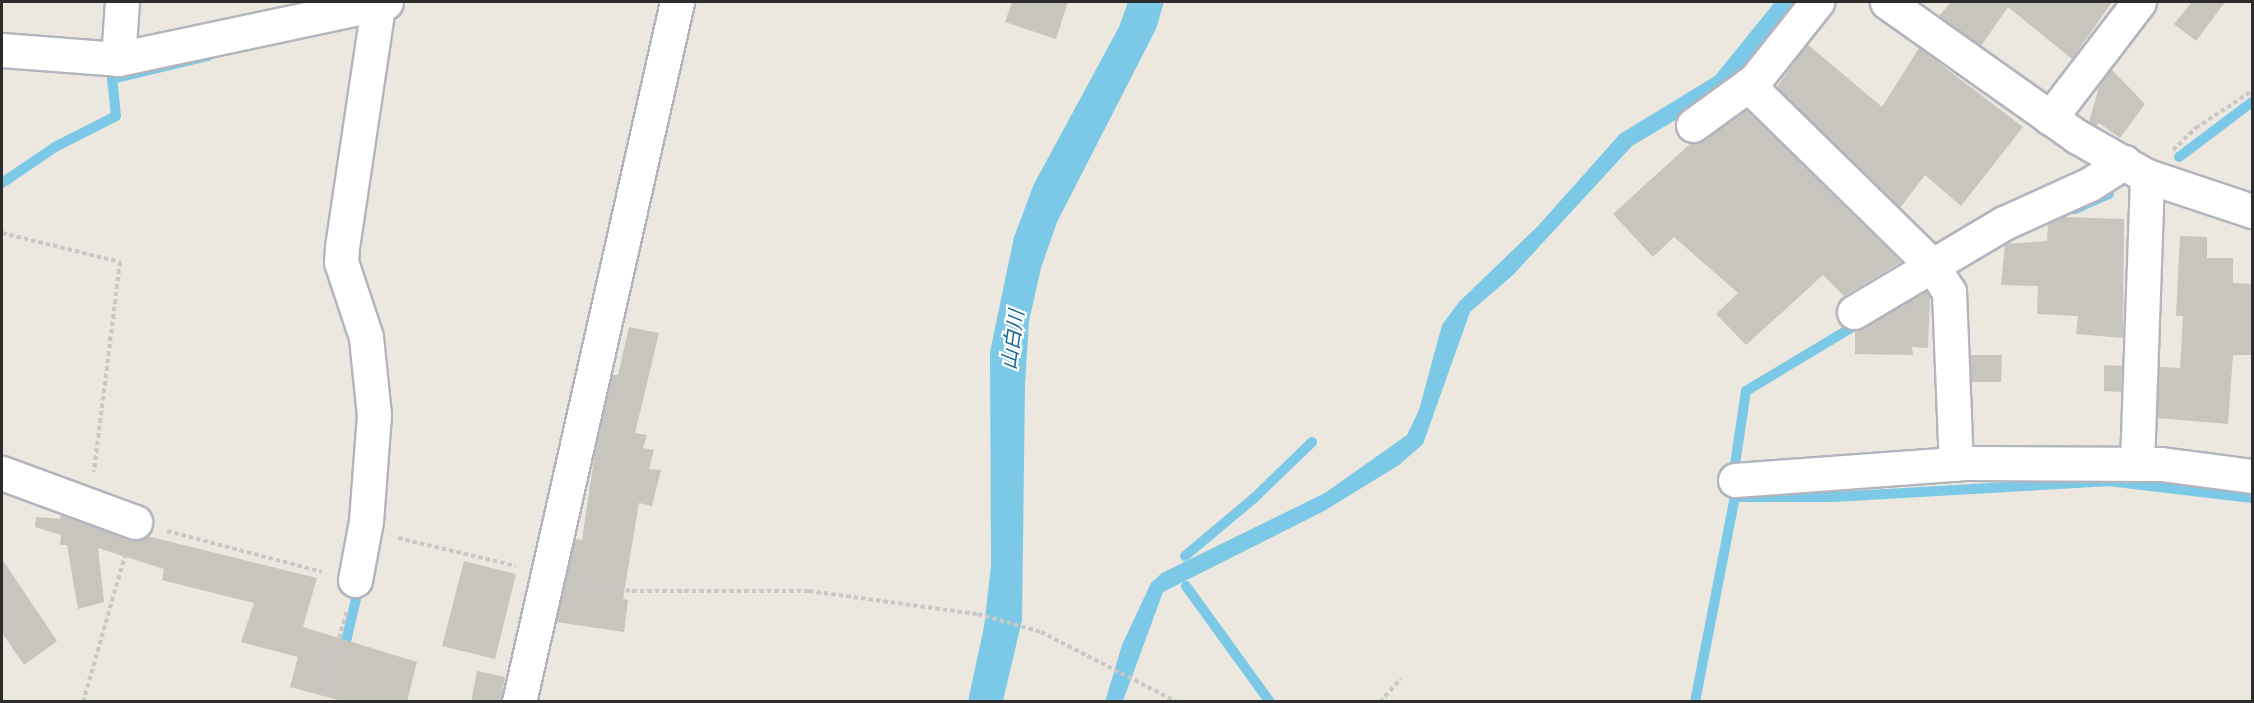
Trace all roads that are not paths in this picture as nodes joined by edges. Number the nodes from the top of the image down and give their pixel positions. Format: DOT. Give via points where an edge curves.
graph roads {
  1 [pos="122,2"];
  2 [pos="677,2"];
  3 [pos="1817,2"];
  4 [pos="1887,2"];
  5 [pos="2139,2"];
  6 [pos="382,4"];
  7 [pos="2,50"];
  8 [pos="118,59"];
  9 [pos="1748,85"];
  10 [pos="2050,118"];
  11 [pos="1693,125"];
  12 [pos="2136,169"];
  13 [pos="2253,211"];
  14 [pos="1931,264"];
  15 [pos="1854,312"];
  16 [pos="1956,464"];
  17 [pos="2137,464"];
  18 [pos="2,473"];
  19 [pos="2253,476"];
  20 [pos="1735,480"];
  21 [pos="135,522"];
  22 [pos="355,580"];
  23 [pos="519,702"];
  1 -- 8 [label="street"];
  2 -- 23 [label="street"];
  3 -- 9 [label="street"];
  4 -- 10 [label="street"];
  5 -- 10 [label="street"];
  6 -- 8 [label="street"];
  6 -- 22 [label="street" via="341,262 366,337 374,415 365,531"];
  7 -- 8 [label="street"];
  9 -- 11 [label="street"];
  9 -- 14 [label="street"];
  10 -- 12 [label="street"];
  12 -- 13 [label="street"];
  12 -- 14 [label="street" via="2090,184 2004,223"];
  12 -- 17 [label="street"];
  14 -- 15 [label="street"];
  14 -- 16 [label="street" via="1949,292"];
  16 -- 17 [label="street"];
  16 -- 20 [label="street"];
  17 -- 19 [label="street"];
  18 -- 21 [label="street"];
}
